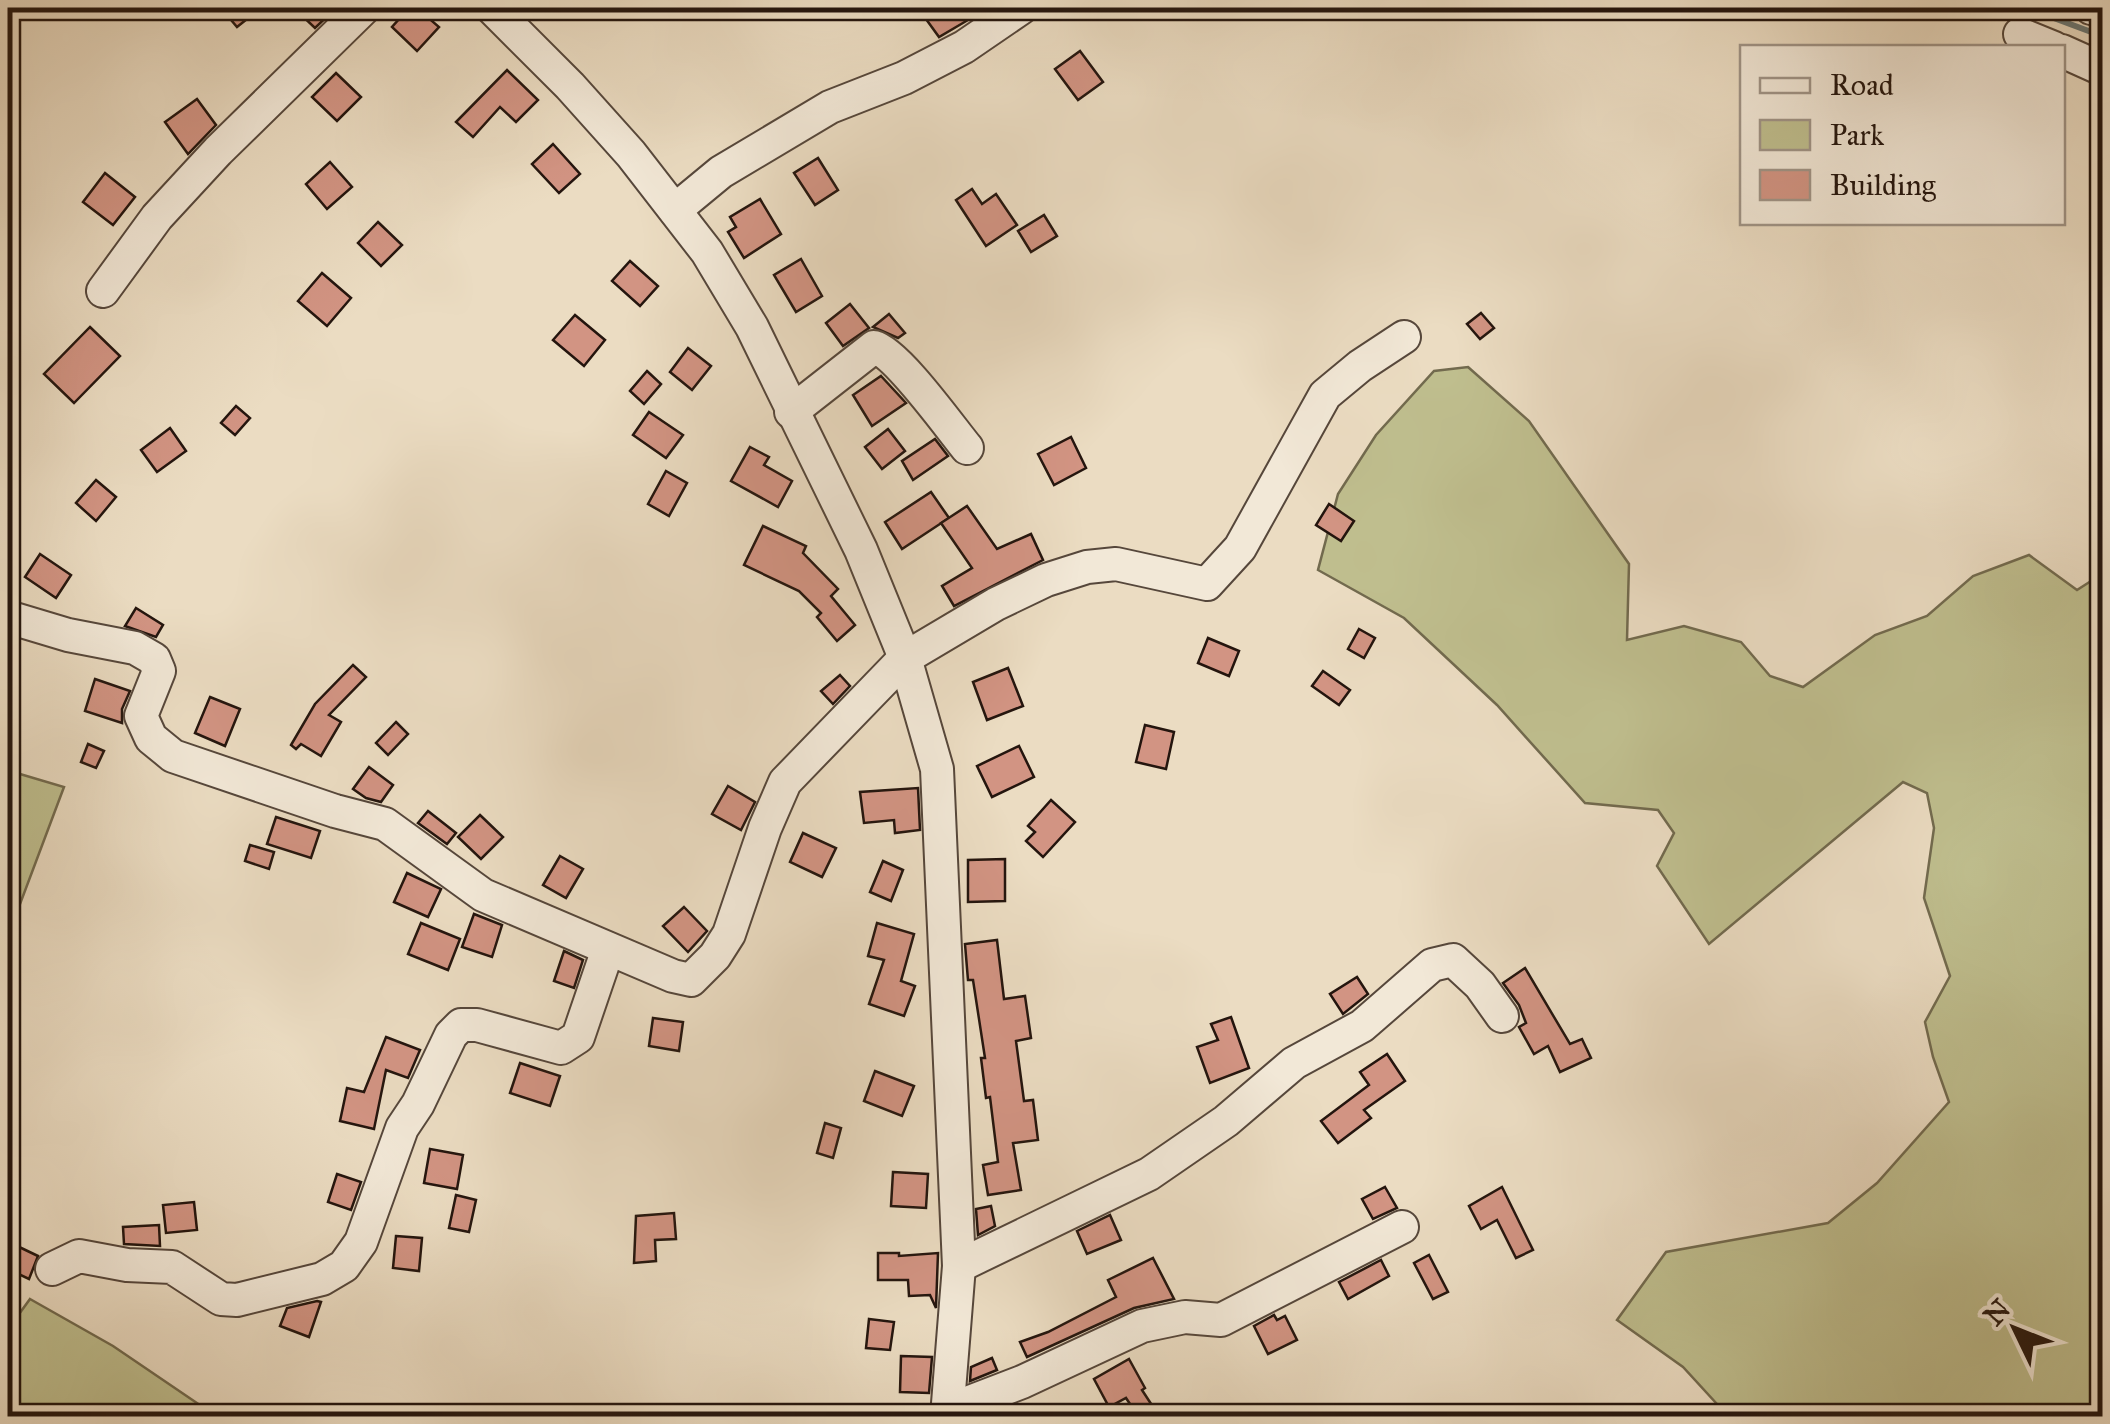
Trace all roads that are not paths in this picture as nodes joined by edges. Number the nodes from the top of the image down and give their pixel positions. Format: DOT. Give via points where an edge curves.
graph roads {
  1 [pos="364,8"];
  2 [pos="492,8"];
  3 [pos="1022,8"];
  4 [pos="2092,8"];
  5 [pos="2102,11"];
  6 [pos="2020,34"];
  7 [pos="2047,45"];
  8 [pos="2065,52"];
  9 [pos="2102,68"];
  10 [pos="675,210"];
  11 [pos="103,291"];
  12 [pos="1404,337"];
  13 [pos="791,412"];
  14 [pos="967,448"];
  15 [pos="8,617"];
  16 [pos="905,658"];
  17 [pos="608,949"];
  18 [pos="1502,1016"];
  19 [pos="1402,1227"];
  20 [pos="958,1266"];
  21 [pos="52,1269"];
  22 [pos="948,1413"];
  1 -- 11 [label="street" via="158,216"];
  2 -- 10 [label="street"];
  3 -- 10 [label="street" via="904,78 830,107 721,172"];
  4 -- 5 [label="street"];
  6 -- 7 [label="street"];
  8 -- 9 [label="street"];
  10 -- 13 [label="street" via="752,327"];
  12 -- 16 [label="street" via="1326,395 1240,548 1207,584 1116,564 1087,567 996,604"];
  13 -- 14 [label="street" via="874,347 898,364"];
  13 -- 16 [label="street"];
  15 -- 17 [label="street" via="135,648 154,659 159,671 141,716 151,738 173,756 385,824 483,896"];
  16 -- 17 [label="street" via="784,782 729,934 691,980"];
  16 -- 20 [label="street" via="937,769"];
  17 -- 21 [label="street" via="578,1037 561,1048 477,1025 451,1035 402,1128 361,1242 344,1266 322,1279 238,1300 221,1299 172,1267 79,1256"];
  18 -- 20 [label="street" via="1454,960 1432,965 1362,1026 1294,1063 1149,1174"];
  19 -- 22 [label="street" via="1220,1320 1185,1317 1142,1326"];
  20 -- 22 [label="street"];
}
